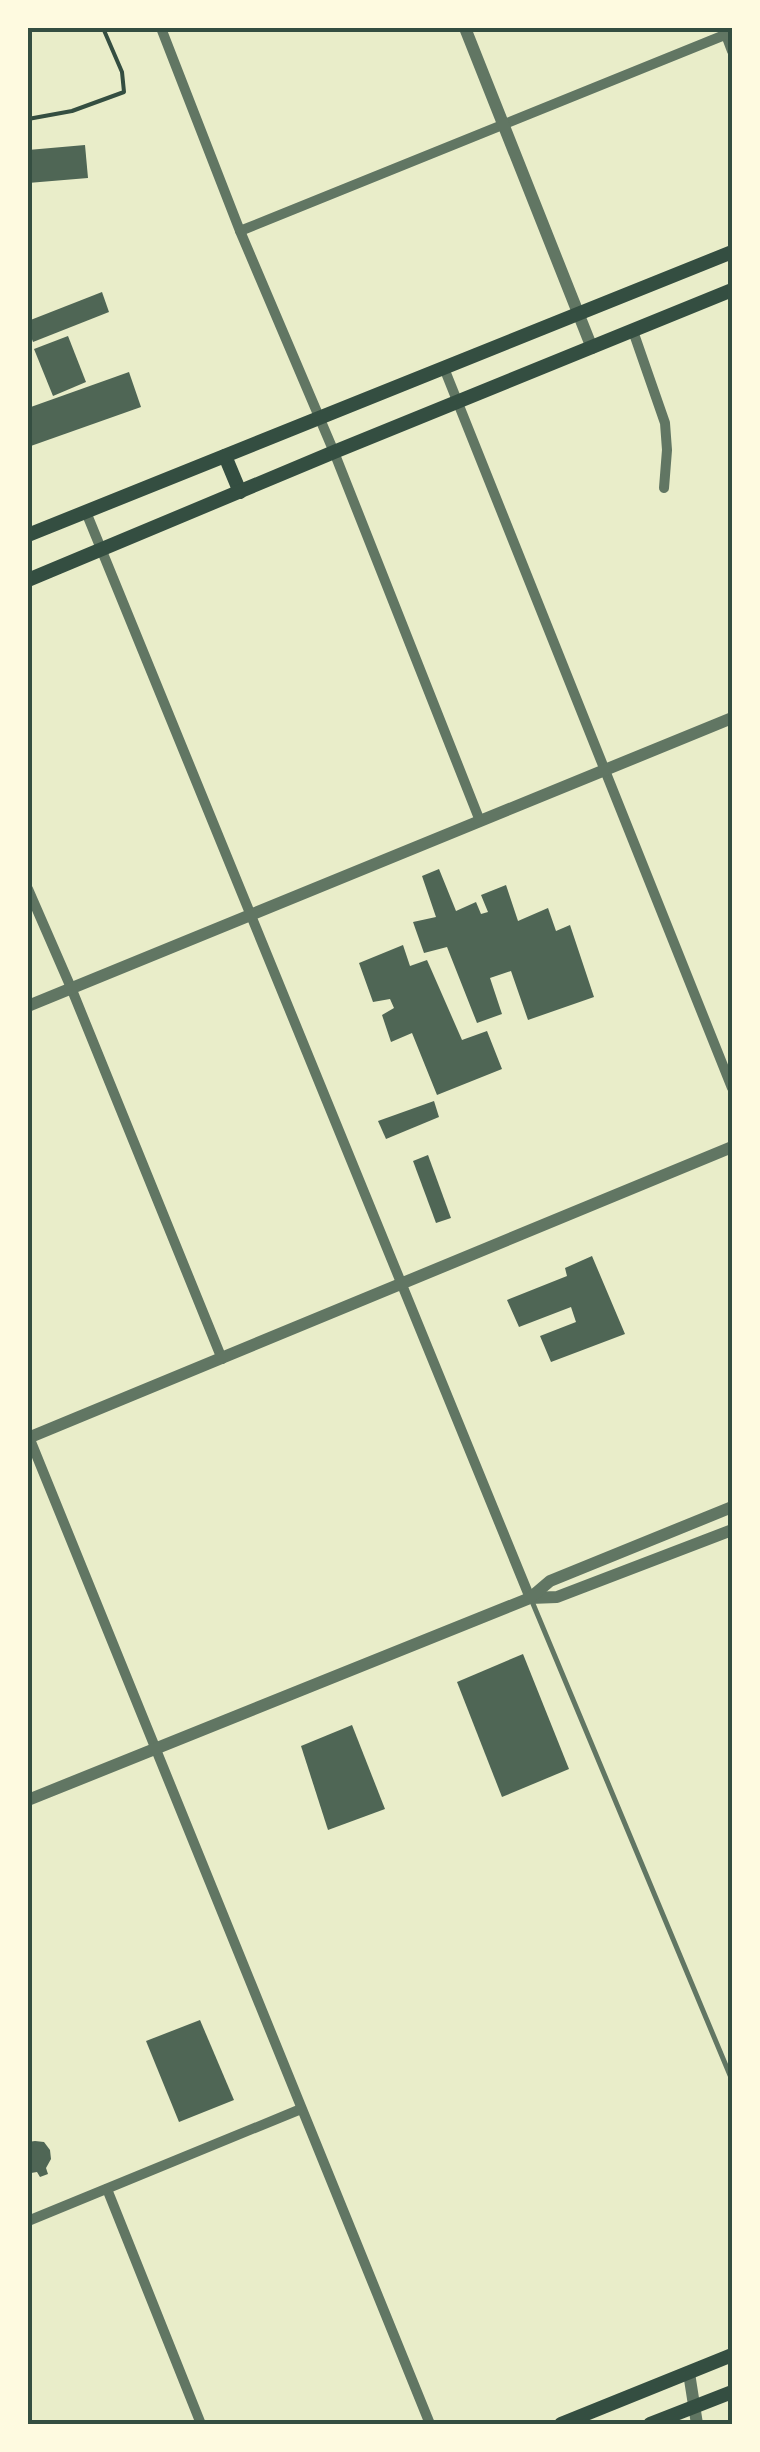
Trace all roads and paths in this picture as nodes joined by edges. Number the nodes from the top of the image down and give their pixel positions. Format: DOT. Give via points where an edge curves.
graph roads {
  1 [pos="103,28"];
  2 [pos="161,28"];
  3 [pos="465,28"];
  4 [pos="729,34"];
  5 [pos="732,51"];
  6 [pos="28,119"];
  7 [pos="504,124"];
  8 [pos="240,232"];
  9 [pos="732,252"];
  10 [pos="732,290"];
  11 [pos="579,314"];
  12 [pos="634,331"];
  13 [pos="592,348"];
  14 [pos="444,368"];
  15 [pos="458,403"];
  16 [pos="318,419"];
  17 [pos="334,452"];
  18 [pos="225,456"];
  19 [pos="664,488"];
  20 [pos="240,492"];
  21 [pos="86,512"];
  22 [pos="28,536"];
  23 [pos="102,550"];
  24 [pos="28,580"];
  25 [pos="732,718"];
  26 [pos="605,770"];
  27 [pos="480,821"];
  28 [pos="28,888"];
  29 [pos="250,915"];
  30 [pos="72,990"];
  31 [pos="28,1006"];
  32 [pos="732,1088"];
  33 [pos="732,1148"];
  34 [pos="401,1284"];
  35 [pos="222,1359"];
  36 [pos="28,1438"];
  37 [pos="732,1507"];
  38 [pos="732,1530"];
  39 [pos="652,1541"];
  40 [pos="660,1560"];
  41 [pos="530,1598"];
  42 [pos="157,1748"];
  43 [pos="28,1800"];
  44 [pos="732,2080"];
  45 [pos="300,2109"];
  46 [pos="107,2189"];
  47 [pos="28,2222"];
  48 [pos="732,2355"];
  49 [pos="689,2373"];
  50 [pos="732,2392"];
  51 [pos="694,2407"];
  52 [pos="201,2424"];
  53 [pos="430,2424"];
  54 [pos="560,2424"];
  55 [pos="650,2424"];
  56 [pos="698,2424"];
  1 -- 6 [label="path" via="124,92"];
  2 -- 8 [label="street"];
  3 -- 7 [label="street"];
  4 -- 5 [label="street"];
  4 -- 7 [label="street"];
  7 -- 8 [label="street"];
  7 -- 11 [label="street"];
  8 -- 16 [label="street"];
  9 -- 11 [label="main road"];
  10 -- 12 [label="main road"];
  11 -- 13 [label="street"];
  11 -- 14 [label="main road"];
  12 -- 13 [label="main road"];
  12 -- 19 [label="street" via="665,423"];
  13 -- 15 [label="main road"];
  14 -- 15 [label="street"];
  14 -- 16 [label="main road"];
  15 -- 17 [label="main road"];
  15 -- 26 [label="street"];
  16 -- 17 [label="street"];
  16 -- 18 [label="main road"];
  17 -- 20 [label="main road"];
  17 -- 27 [label="street"];
  18 -- 20 [label="main road"];
  18 -- 21 [label="main road"];
  20 -- 23 [label="main road"];
  21 -- 22 [label="main road"];
  21 -- 23 [label="street"];
  23 -- 24 [label="main road"];
  23 -- 29 [label="street"];
  25 -- 26 [label="street"];
  26 -- 27 [label="street"];
  26 -- 32 [label="street"];
  27 -- 29 [label="street"];
  28 -- 30 [label="street"];
  29 -- 30 [label="street"];
  29 -- 34 [label="street"];
  30 -- 31 [label="street"];
  30 -- 35 [label="street"];
  33 -- 34 [label="street"];
  34 -- 35 [label="street"];
  34 -- 41 [label="street"];
  35 -- 36 [label="street"];
  36 -- 42 [label="street"];
  37 -- 39 [label="street"];
  38 -- 40 [label="street"];
  39 -- 40 [label="street"];
  39 -- 41 [label="street" via="550,1580"];
  40 -- 41 [label="street" via="556,1597"];
  41 -- 42 [label="street"];
  41 -- 44 [label="lane"];
  42 -- 43 [label="street"];
  42 -- 45 [label="street"];
  45 -- 46 [label="street"];
  45 -- 53 [label="street"];
  46 -- 47 [label="street"];
  46 -- 52 [label="street"];
  48 -- 49 [label="main road"];
  49 -- 51 [label="street"];
  49 -- 54 [label="main road"];
  50 -- 51 [label="main road"];
  51 -- 55 [label="main road"];
  51 -- 56 [label="street"];
}
